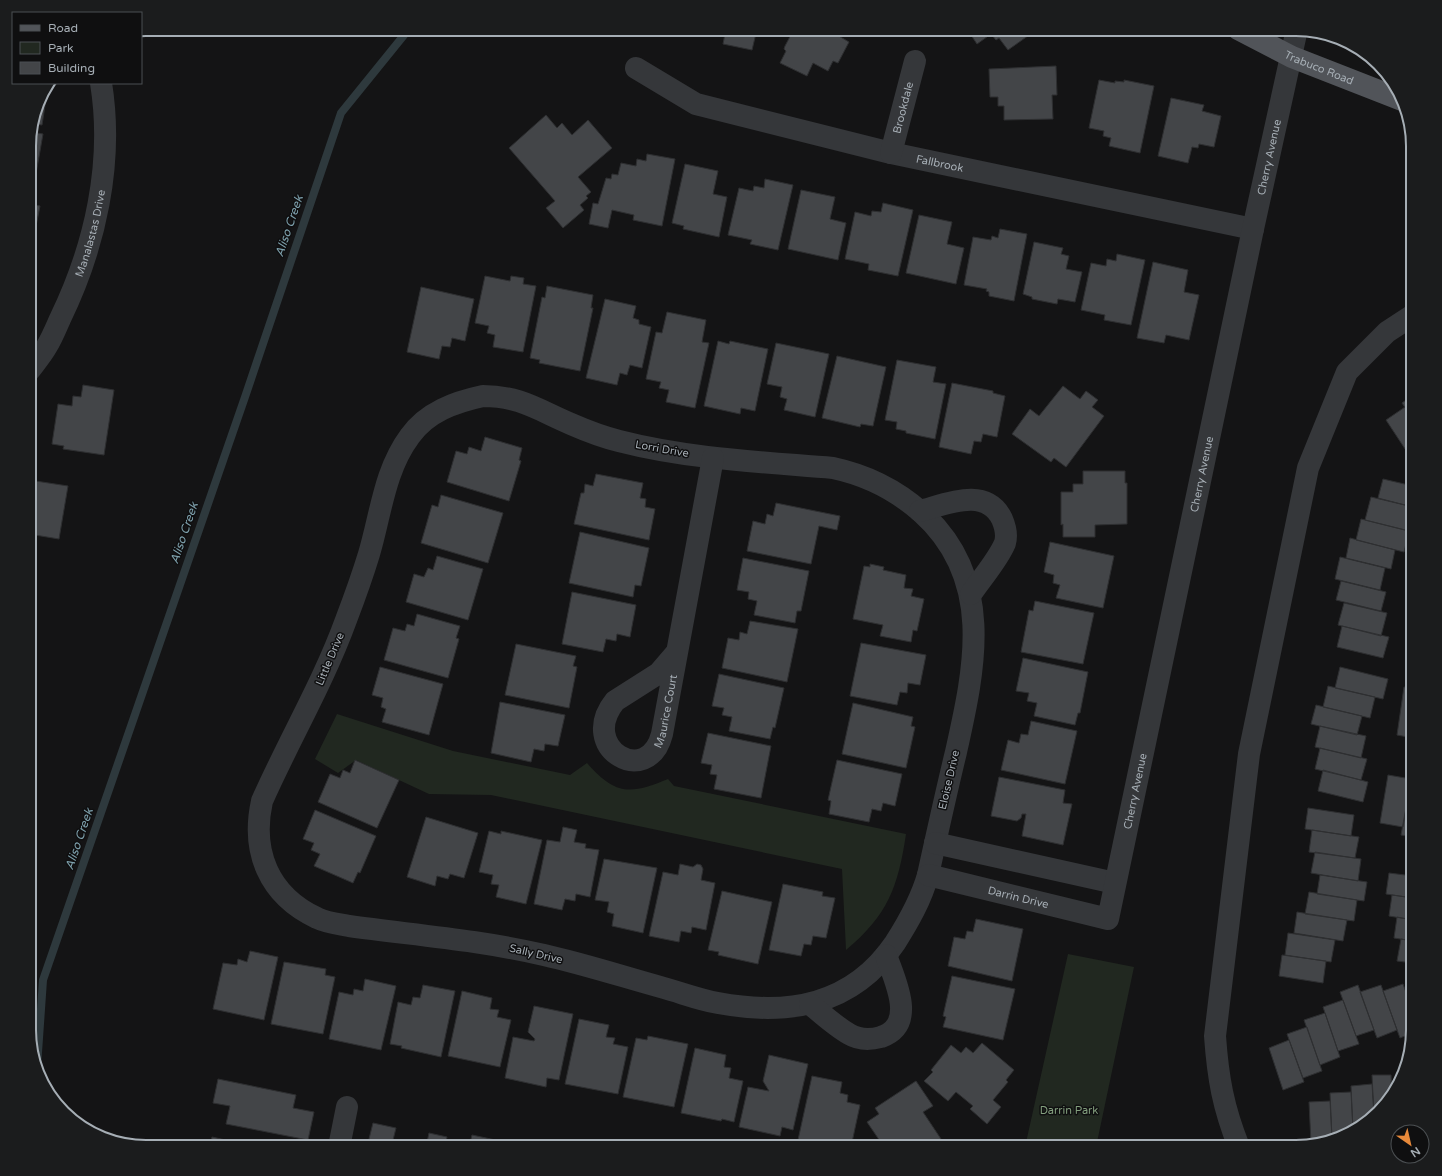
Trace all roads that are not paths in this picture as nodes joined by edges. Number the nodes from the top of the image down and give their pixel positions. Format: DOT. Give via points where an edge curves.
graph roads {
  1 [pos="1252,36"];
  2 [pos="1296,36"];
  3 [pos="1292,57"];
  4 [pos="915,61"];
  5 [pos="636,68"];
  6 [pos="101,84"];
  7 [pos="1394,97"];
  8 [pos="891,153"];
  9 [pos="1253,229"];
  10 [pos="1406,320"];
  11 [pos="36,361"];
  12 [pos="411,434"];
  13 [pos="713,458"];
  14 [pos="920,511"];
  15 [pos="954,552"];
  16 [pos="971,594"];
  17 [pos="677,652"];
  18 [pos="935,843"];
  19 [pos="928,876"];
  20 [pos="273,881"];
  21 [pos="1115,883"];
  22 [pos="1108,919"];
  23 [pos="886,955"];
  24 [pos="854,984"];
  25 [pos="810,1004"];
  26 [pos="347,1107"];
  27 [pos="340,1140"];
  28 [pos="1236,1140"];
  1 -- 3 [label="main road, Trabuco Road"];
  2 -- 3 [label="street, Cherry Avenue"];
  3 -- 7 [label="main road, Trabuco Road"];
  3 -- 9 [label="street, Cherry Avenue"];
  4 -- 8 [label="street, Brookdale"];
  5 -- 8 [label="street, Fallbrook" via="696,104"];
  6 -- 11 [label="street, Manalastas Drive" via="104,141 102,184 94,226 76,286 47,346"];
  8 -- 9 [label="street, Fallbrook"];
  9 -- 21 [label="street, Cherry Avenue"];
  10 -- 28 [label="street" via="1387,332 1347,372 1308,468 1249,754 1215,1036 1218,1080 1228,1121"];
  12 -- 13 [label="street, Lorri Drive" via="441,409 482,396 501,396 522,401 598,435 621,442"];
  12 -- 20 [label="street, Little Drive" via="387,480 369,554 323,677 262,801 258,821 260,853"];
  13 -- 14 [label="street, Lorri Drive" via="833,468 851,472 892,490"];
  13 -- 17 [label="street, Maurice Court"];
  14 -- 15 [label="street, Lorri Drive" via="942,534"];
  14 -- 16 [label="street" via="969,499 981,500 991,505 999,514 1004,524 1005,542"];
  15 -- 16 [label="street, Eloise Drive"];
  16 -- 18 [label="street, Eloise Drive" via="974,644 969,693"];
  17 -- 17 [label="street, Maurice Court" via="660,673 610,706 603,732 611,751 618,757 628,760 648,757 660,743"];
  18 -- 19 [label="street, Eloise Drive"];
  18 -- 21 [label="street"];
  19 -- 22 [label="street, Darrin Drive"];
  19 -- 23 [label="street, Eloise Drive" via="913,913"];
  20 -- 25 [label="street, Sally Drive" via="291,900 317,918 329,922 522,950 716,1003 760,1008"];
  21 -- 22 [label="street, Cherry Avenue"];
  23 -- 24 [label="street, Eloise Drive"];
  23 -- 25 [label="street" via="900,996 902,1013 898,1022 885,1035 861,1039 849,1034"];
  24 -- 25 [label="street, Sally Drive" via="834,996"];
  26 -- 27 [label="street"];
}
